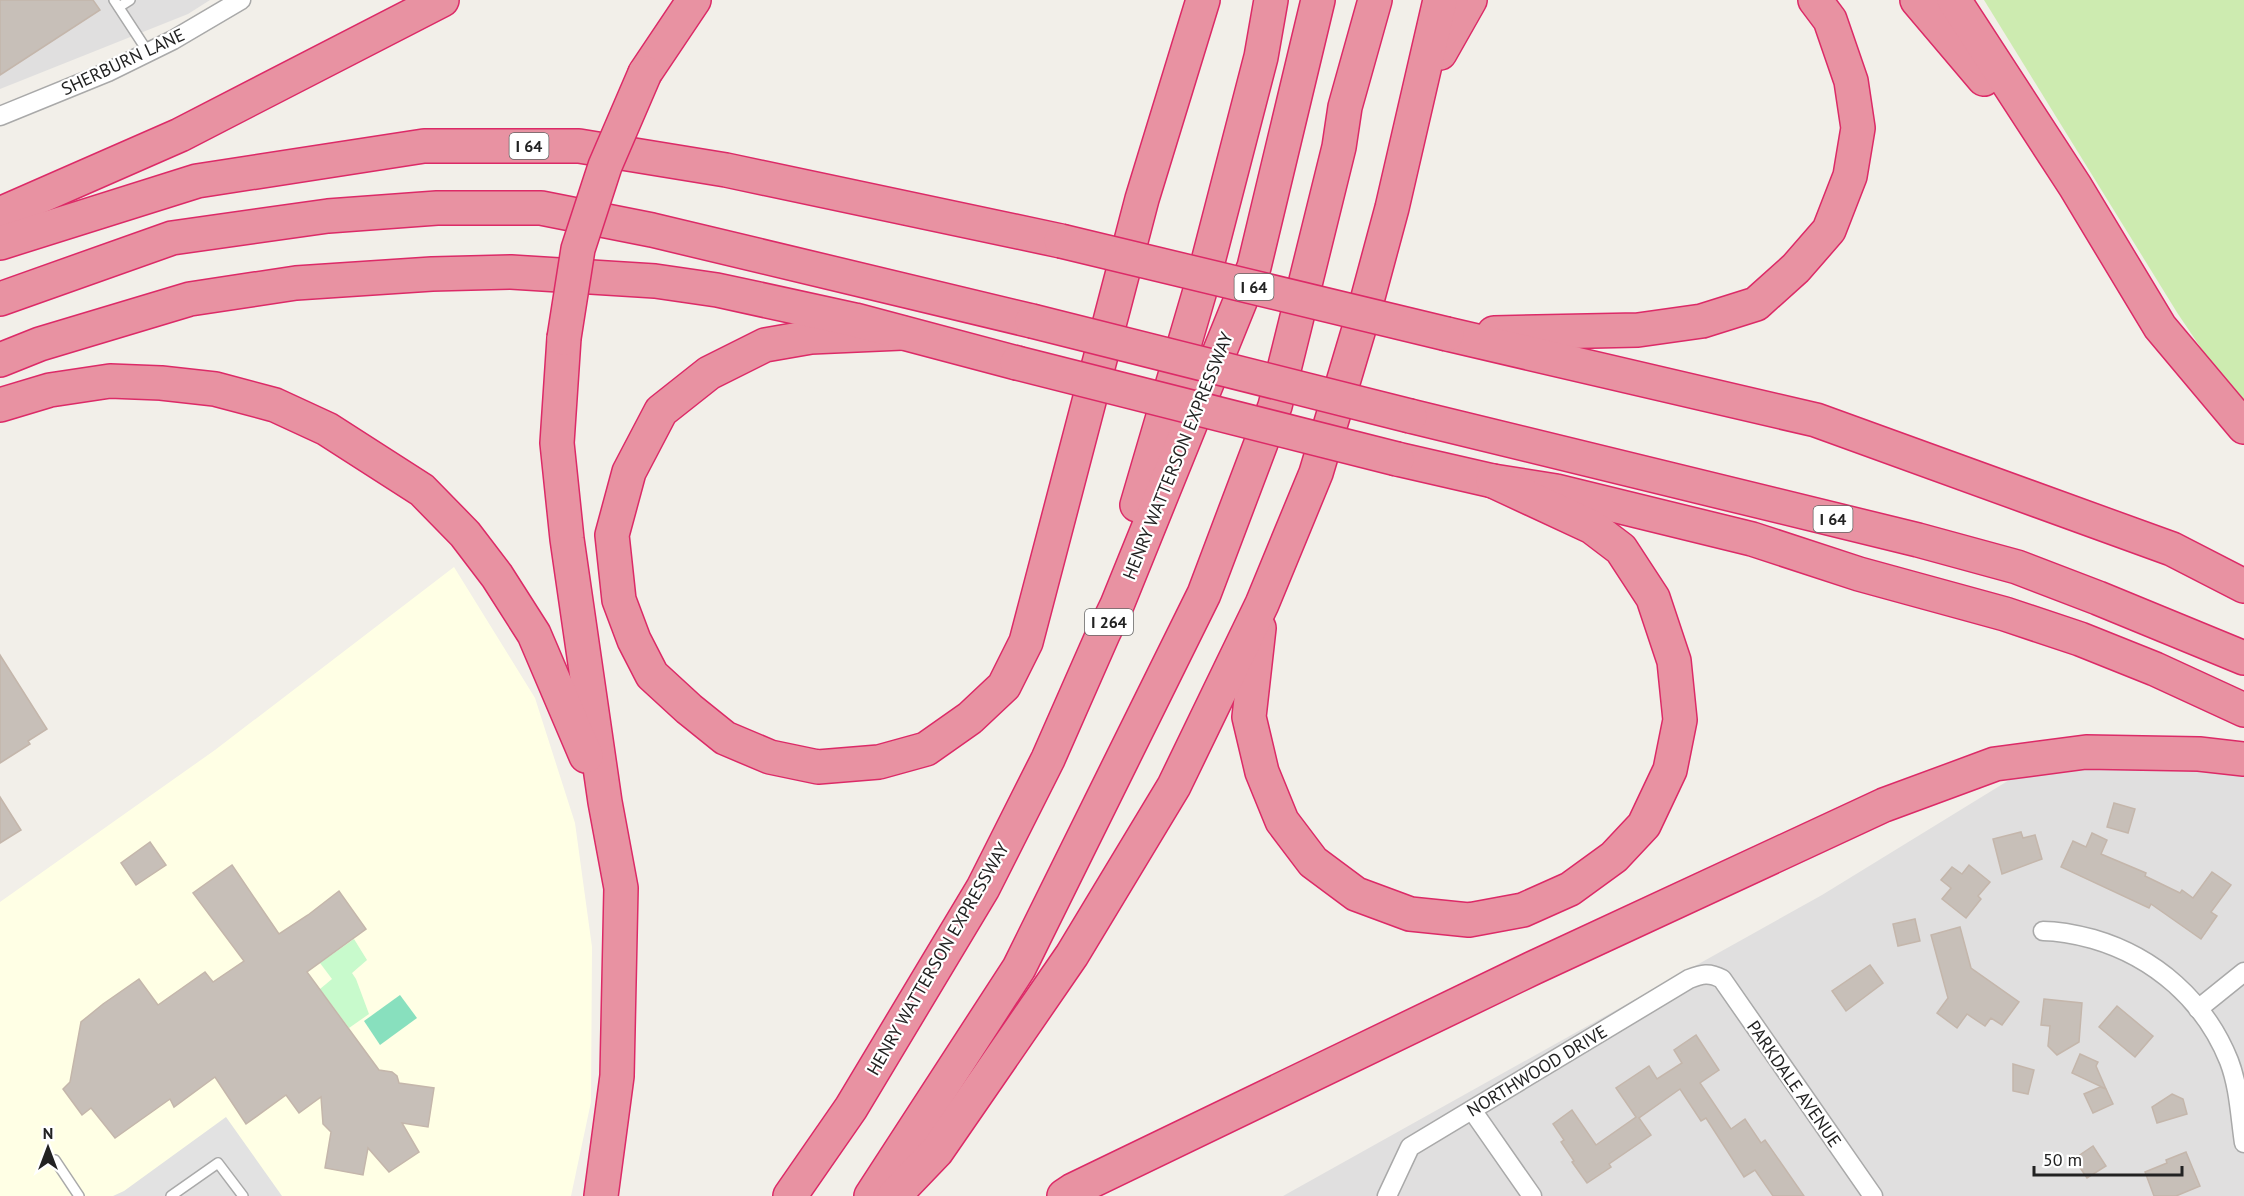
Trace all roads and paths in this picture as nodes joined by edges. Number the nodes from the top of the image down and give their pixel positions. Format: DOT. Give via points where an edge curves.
graph roads {
  1 [pos="129,0"];
  2 [pos="242,0"];
  3 [pos="442,0"];
  4 [pos="694,0"];
  5 [pos="1203,0"];
  6 [pos="1272,0"];
  7 [pos="1318,0"];
  8 [pos="1375,0"];
  9 [pos="1440,0"];
  10 [pos="1470,0"];
  11 [pos="1815,0"];
  12 [pos="1917,0"];
  13 [pos="1954,0"];
  14 [pos="116,3"];
  15 [pos="148,52"];
  16 [pos="1418,94"];
  17 [pos="0,116"];
  18 [pos="2075,186"];
  19 [pos="0,214"];
  20 [pos="0,243"];
  21 [pos="0,299"];
  22 [pos="902,333"];
  23 [pos="1447,334"];
  24 [pos="0,360"];
  25 [pos="0,405"];
  26 [pos="2244,427"];
  27 [pos="1493,481"];
  28 [pos="2244,586"];
  29 [pos="1262,604"];
  30 [pos="2244,658"];
  31 [pos="2244,710"];
  32 [pos="2244,759"];
  33 [pos="605,802"];
  34 [pos="2043,931"];
  35 [pos="2244,972"];
  36 [pos="1713,974"];
  37 [pos="2198,1009"];
  38 [pos="1472,1110"];
  39 [pos="2244,1143"];
  40 [pos="55,1160"];
  41 [pos="80,1196"];
  42 [pos="171,1196"];
  43 [pos="243,1196"];
  44 [pos="601,1196"];
  45 [pos="768,1196"];
  46 [pos="790,1196"];
  47 [pos="871,1196"];
  48 [pos="894,1196"];
  49 [pos="1064,1196"];
  50 [pos="1387,1196"];
  51 [pos="1532,1196"];
  52 [pos="1873,1196"];
  1 -- 14 [label="lane"];
  2 -- 15 [label="street, SHERBURN LANE"];
  3 -- 19 [label="highway" via="180,135"];
  4 -- 33 [label="highway, bridge" via="645,73 605,166 578,249 564,338 557,443"];
  5 -- 22 [label="highway" via="1142,199 1026,642 1004,686 970,718 926,749 879,762 818,767 770,757 725,738 689,709 652,675 634,640 619,600 612,535 629,472 661,411 709,373 765,345 812,337"];
  6 -- 45 [label="highway" via="1204,276 1139,501 1034,755 856,1068"];
  7 -- 46 [label="highway, HENRY WATTERSON EXPRESSWAY / I 264" via="1254,267 1117,605 1048,759 983,888 851,1108"];
  8 -- 47 [label="highway" via="1345,107 1339,147 1275,406 1204,594 1019,968"];
  9 -- 16 [label="highway"];
  10 -- 16 [label="highway"];
  11 -- 23 [label="highway" via="1830,20 1851,81 1858,128 1850,176 1829,230 1796,268 1756,304 1702,321 1638,330"];
  12 -- 18 [label="highway"];
  13 -- 18 [label="highway"];
  14 -- 15 [label="lane"];
  15 -- 17 [label="street, SHERBURN LANE"];
  16 -- 29 [label="highway" via="1381,249 1316,473"];
  18 -- 26 [label="highway" via="2160,327"];
  20 -- 23 [label="highway, I 64, bridge" via="197,181 424,146 579,146 726,170 1060,241"];
  21 -- 30 [label="highway, I 64, bridge" via="172,238 328,216 437,207 541,207 1032,321 1906,537 2017,567"];
  22 -- 24 [label="highway" via="779,303 656,281 466,273 296,283 190,299 40,344"];
  22 -- 27 [label="highway, bridge"];
  23 -- 28 [label="highway, I 64" via="1816,420 2172,549"];
  25 -- 33 [label="highway" via="50,390 110,381 215,388 275,405 327,429 413,484 465,534 534,634"];
  27 -- 29 [label="highway" via="1592,527 1621,549 1653,598 1674,661 1680,720 1670,770 1644,825 1614,857 1570,889 1523,910 1469,920 1410,914 1356,894 1313,862 1282,821 1262,772 1249,717"];
  27 -- 31 [label="highway" via="1556,491 1752,539 1859,574 2005,614 2155,669"];
  29 -- 48 [label="highway" via="1174,786 1072,955 937,1151"];
  32 -- 49 [label="highway" via="2199,754 2086,752 1995,765 1884,805 1533,968"];
  33 -- 44 [label="highway" via="621,888 617,1076"];
  34 -- 37 [label="street" via="2082,936 2140,957 2173,980"];
  35 -- 37 [label="street"];
  36 -- 38 [label="street, NORTHWOOD DRIVE" via="1689,979"];
  36 -- 52 [label="street, PARKDALE AVENUE" via="1722,979"];
  37 -- 39 [label="street" via="2215,1031 2229,1062"];
  38 -- 50 [label="street, NORTHWOOD DRIVE" via="1410,1147"];
  38 -- 51 [label="street"];
  40 -- 41 [label="lane"];
  42 -- 43 [label="lane" via="218,1163"];
}
